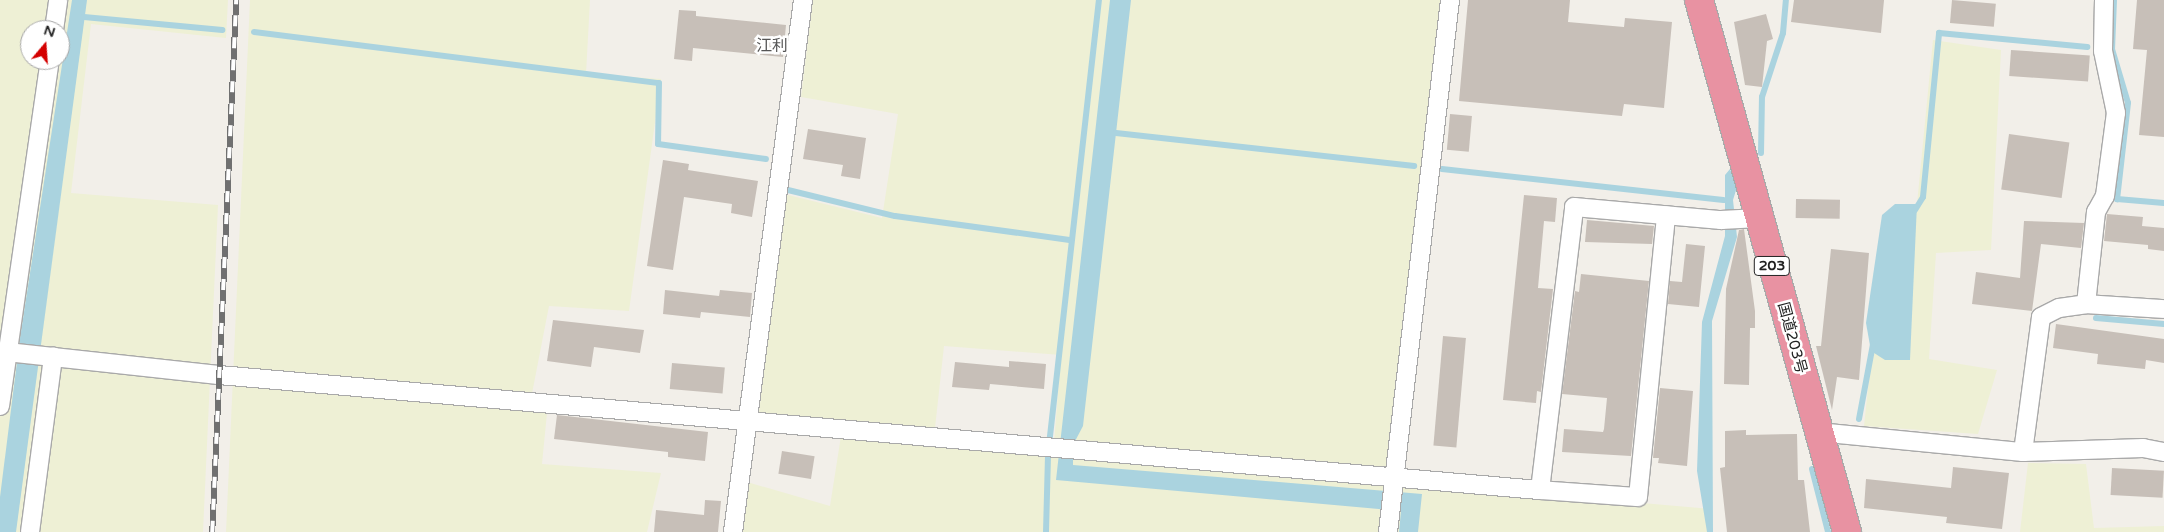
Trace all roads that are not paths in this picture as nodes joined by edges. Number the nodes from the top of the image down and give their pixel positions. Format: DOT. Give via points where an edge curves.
graph roads {
  1 [pos="58,0"];
  2 [pos="803,0"];
  3 [pos="1450,0"];
  4 [pos="1699,0"];
  5 [pos="2104,0"];
  6 [pos="55,20"];
  7 [pos="49,70"];
  8 [pos="1666,215"];
  9 [pos="1751,220"];
  10 [pos="2086,304"];
  11 [pos="2164,309"];
  12 [pos="7,352"];
  13 [pos="53,357"];
  14 [pos="0,406"];
  15 [pos="748,421"];
  16 [pos="1818,432"];
  17 [pos="2023,452"];
  18 [pos="2164,452"];
  19 [pos="1395,477"];
  20 [pos="1540,490"];
  21 [pos="1389,526"];
  22 [pos="30,532"];
  23 [pos="733,532"];
  24 [pos="1846,532"];
  1 -- 6 [label="street"];
  2 -- 15 [label="street"];
  3 -- 19 [label="street"];
  4 -- 9 [label="highway, 国道203号 / 203"];
  5 -- 10 [label="street" via="2102,51 2116,113 2105,196 2096,212"];
  7 -- 12 [label="street"];
  8 -- 9 [label="street"];
  8 -- 20 [label="street" via="1574,207"];
  8 -- 20 [label="street" via="1638,497"];
  9 -- 16 [label="highway, 国道203号 / 203"];
  10 -- 11 [label="street"];
  10 -- 17 [label="street" via="2059,308 2041,317"];
  12 -- 13 [label="street"];
  12 -- 14 [label="street"];
  13 -- 15 [label="street" via="218,375"];
  13 -- 22 [label="street"];
  15 -- 19 [label="street"];
  15 -- 23 [label="street"];
  16 -- 17 [label="street"];
  16 -- 24 [label="highway, 国道203号 / 203"];
  17 -- 18 [label="street" via="2143,448"];
  19 -- 20 [label="street"];
  19 -- 21 [label="street"];
}
